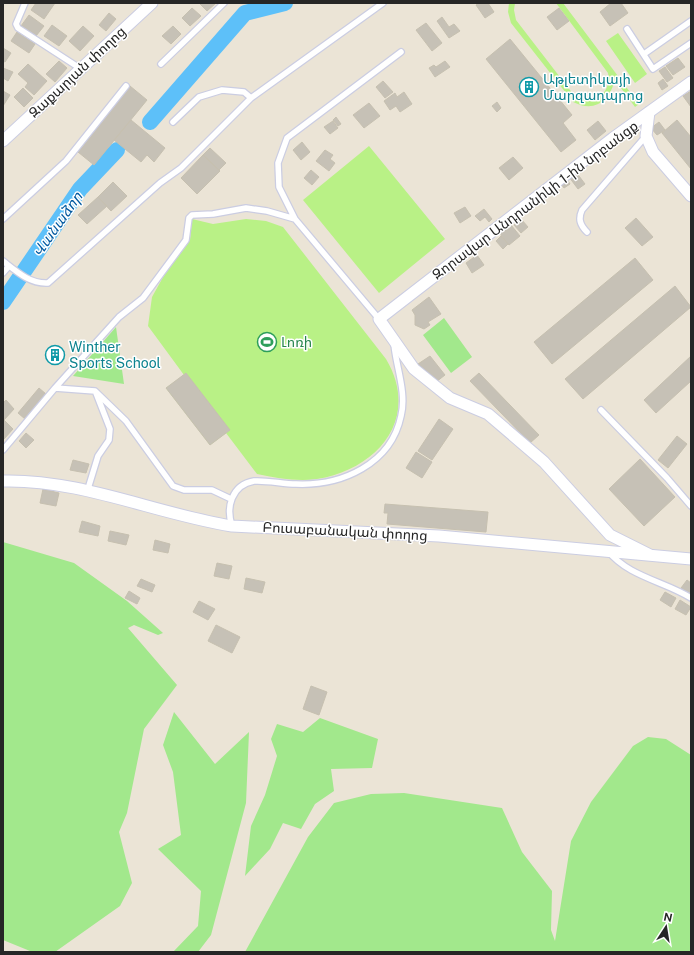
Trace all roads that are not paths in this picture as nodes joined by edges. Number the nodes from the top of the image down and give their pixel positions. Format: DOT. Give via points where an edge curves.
graph roads {
  1 [pos="25,3"];
  2 [pos="152,3"];
  3 [pos="224,3"];
  4 [pos="384,3"];
  5 [pos="691,21"];
  6 [pos="627,29"];
  7 [pos="691,43"];
  8 [pos="401,52"];
  9 [pos="644,54"];
  10 [pos="161,64"];
  11 [pos="81,68"];
  12 [pos="691,82"];
  13 [pos="126,86"];
  14 [pos="251,98"];
  15 [pos="650,112"];
  16 [pos="173,122"];
  17 [pos="646,136"];
  18 [pos="3,141"];
  19 [pos="691,196"];
  20 [pos="3,219"];
  21 [pos="295,219"];
  22 [pos="586,232"];
  23 [pos="3,261"];
  24 [pos="8,266"];
  25 [pos="3,273"];
  26 [pos="379,319"];
  27 [pos="394,340"];
  28 [pos="55,388"];
  29 [pos="95,391"];
  30 [pos="602,410"];
  31 [pos="3,450"];
  32 [pos="3,481"];
  33 [pos="87,492"];
  34 [pos="231,499"];
  35 [pos="691,506"];
  36 [pos="232,526"];
  37 [pos="608,551"];
  38 [pos="650,555"];
  39 [pos="691,558"];
  40 [pos="691,598"];
  1 -- 11 [label="lane" via="16,24 18,28"];
  2 -- 11 [label="street, Զաքարյան փողոց"];
  3 -- 10 [label="lane"];
  4 -- 14 [label="lane"];
  5 -- 9 [label="lane"];
  6 -- 9 [label="lane"];
  7 -- 9 [label="lane" via="653,69"];
  8 -- 21 [label="lane" via="287,138 278,163 279,187"];
  11 -- 18 [label="street, Զաքարյան փողոց"];
  12 -- 15 [label="street, Զորավար Անդրանիկի 1-ին նրբանցք"];
  13 -- 20 [label="lane" via="66,161"];
  14 -- 16 [label="lane" via="244,92 222,90 199,97"];
  14 -- 24 [label="lane" via="181,168 160,183 48,283 27,279"];
  15 -- 17 [label="street"];
  15 -- 26 [label="street, Զորավար Անդրանիկի 1-ին նրբանցք"];
  17 -- 19 [label="street" via="653,152"];
  17 -- 22 [label="lane" via="582,210 579,217"];
  21 -- 26 [label="lane"];
  21 -- 28 [label="lane" via="246,208 192,215 189,218 186,240 143,298 119,317"];
  23 -- 24 [label="lane"];
  24 -- 25 [label="lane"];
  26 -- 27 [label="street"];
  27 -- 34 [label="lane" via="403,398 402,415 397,432 385,452 371,464 352,474 317,483 254,481 243,485"];
  27 -- 38 [label="street" via="414,369 450,398 488,414 544,462 610,535"];
  28 -- 29 [label="lane"];
  28 -- 31 [label="lane"];
  29 -- 33 [label="lane" via="110,429 109,440 98,456"];
  29 -- 34 [label="lane" via="126,420 173,486 184,490 212,490"];
  30 -- 35 [label="lane"];
  32 -- 33 [label="street, Բուսաբանական փողոց" via="44,484"];
  33 -- 36 [label="street, Բուսաբանական փողոց" via="201,521"];
  34 -- 36 [label="lane" via="228,516"];
  36 -- 37 [label="street, Բուսաբանական փողոց" via="439,536"];
  37 -- 38 [label="street, Բուսաբանական փողոց"];
  37 -- 40 [label="lane" via="624,568 674,588"];
  38 -- 39 [label="street, Բուսաբանական փողոց"];
}
